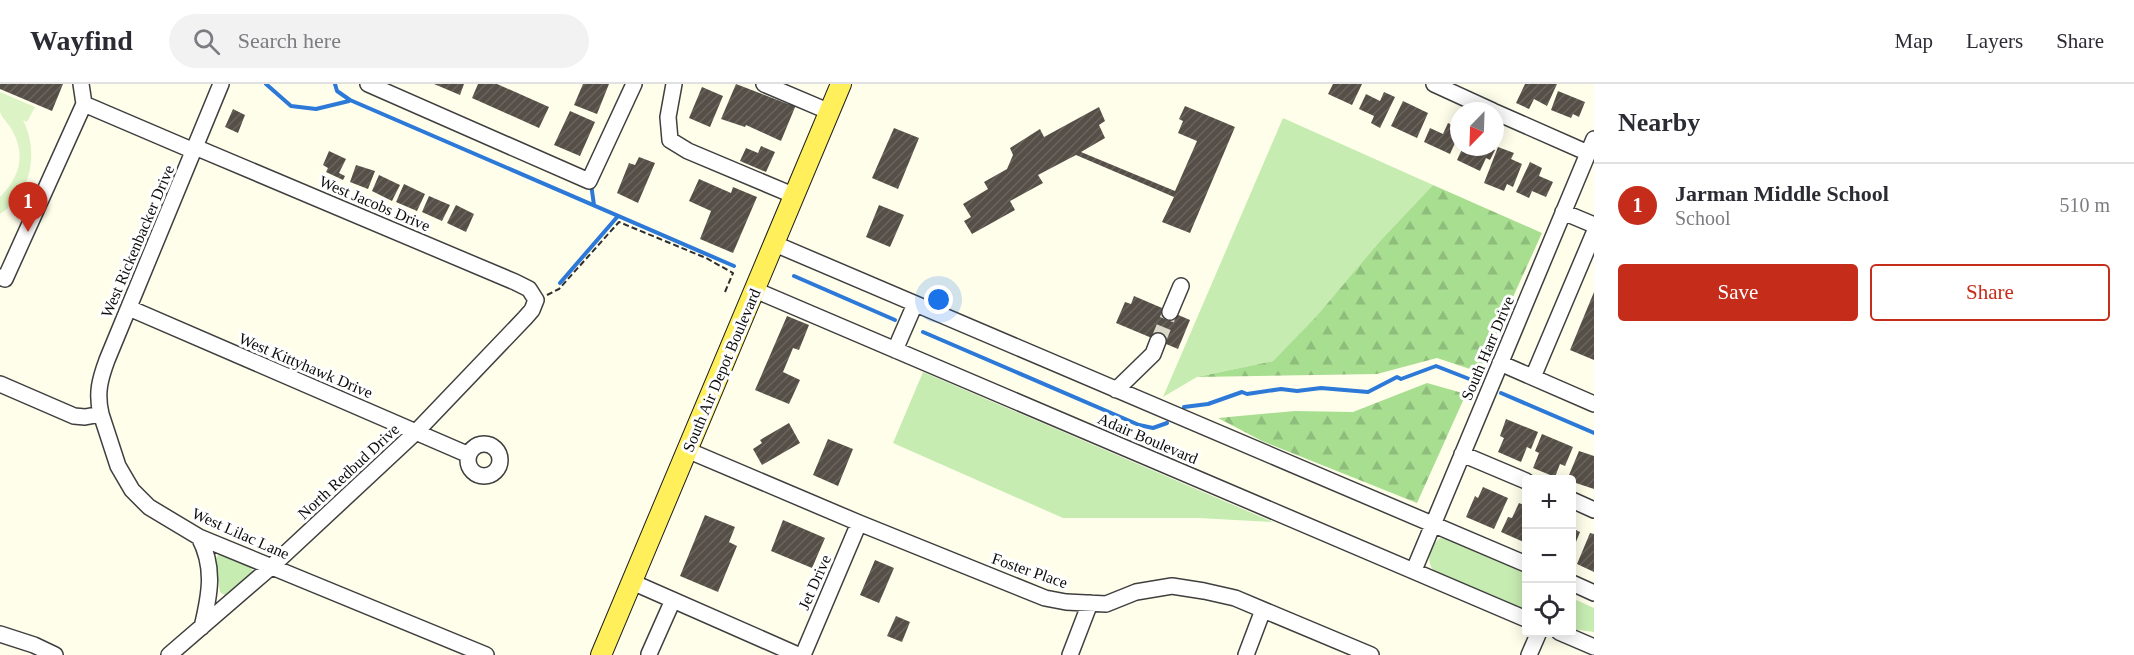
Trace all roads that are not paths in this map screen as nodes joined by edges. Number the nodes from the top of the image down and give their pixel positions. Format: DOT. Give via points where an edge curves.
graph roads {
  1 [pos="81,84"];
  2 [pos="221,84"];
  3 [pos="368,84"];
  4 [pos="634,84"];
  5 [pos="674,84"];
  6 [pos="764,84"];
  7 [pos="841,84"];
  8 [pos="1434,84"];
  9 [pos="1474,102"];
  10 [pos="84,104"];
  11 [pos="830,111"];
  12 [pos="1504,115"];
  13 [pos="1591,146"];
  14 [pos="195,149"];
  15 [pos="795,196"];
  16 [pos="1563,212"];
  17 [pos="1594,225"];
  18 [pos="1594,233"];
  19 [pos="775,244"];
  20 [pos="0,277"];
  21 [pos="1181,286"];
  22 [pos="755,290"];
  23 [pos="536,300"];
  24 [pos="915,304"];
  25 [pos="129,308"];
  26 [pos="1170,312"];
  27 [pos="1158,341"];
  28 [pos="895,350"];
  29 [pos="1500,363"];
  30 [pos="1533,377"];
  31 [pos="0,384"];
  32 [pos="1116,390"];
  33 [pos="1594,404"];
  34 [pos="101,414"];
  35 [pos="416,432"];
  36 [pos="687,450"];
  37 [pos="1462,454"];
  38 [pos="469,455"];
  39 [pos="1522,479"];
  40 [pos="1576,502"];
  41 [pos="1594,510"];
  42 [pos="859,523"];
  43 [pos="1433,525"];
  44 [pos="199,537"];
  45 [pos="1522,562"];
  46 [pos="271,567"];
  47 [pos="1414,570"];
  48 [pos="632,582"];
  49 [pos="1576,585"];
  50 [pos="1594,593"];
  51 [pos="673,600"];
  52 [pos="1090,603"];
  53 [pos="1263,610"];
  54 [pos="1522,617"];
  55 [pos="202,627"];
  56 [pos="0,634"];
  57 [pos="1537,637"];
  58 [pos="1569,637"];
  59 [pos="1594,647"];
  60 [pos="649,654"];
  61 [pos="55,655"];
  62 [pos="169,655"];
  63 [pos="486,655"];
  64 [pos="601,655"];
  65 [pos="798,655"];
  66 [pos="803,655"];
  67 [pos="1070,655"];
  68 [pos="1246,655"];
  69 [pos="1371,655"];
  70 [pos="1529,655"];
  1 -- 10 [label="street"];
  2 -- 14 [label="street, West Rickenbacker Drive"];
  3 -- 4 [label="street" via="589,181"];
  5 -- 15 [label="street" via="668,117 670,140"];
  6 -- 11 [label="street"];
  7 -- 11 [label="main road, South Air Depot Boulevard"];
  8 -- 9 [label="street"];
  10 -- 14 [label="street, West Jacobs Drive"];
  10 -- 20 [label="street" via="5,279"];
  11 -- 15 [label="main road, South Air Depot Boulevard"];
  12 -- 13 [label="street"];
  13 -- 16 [label="street, South Harr Drive"];
  14 -- 23 [label="street, West Jacobs Drive" via="515,282 529,289"];
  14 -- 25 [label="street, West Rickenbacker Drive"];
  15 -- 19 [label="main road, South Air Depot Boulevard"];
  16 -- 17 [label="street"];
  16 -- 29 [label="street, South Harr Drive"];
  18 -- 30 [label="street"];
  19 -- 22 [label="main road, South Air Depot Boulevard"];
  19 -- 24 [label="street, Adair Boulevard"];
  21 -- 26 [label="street"];
  22 -- 28 [label="street, Adair Boulevard"];
  22 -- 36 [label="main road, South Air Depot Boulevard"];
  23 -- 35 [label="street, North Redbud Drive" via="525,318"];
  24 -- 28 [label="street"];
  24 -- 32 [label="street, Adair Boulevard"];
  25 -- 34 [label="street, West Rickenbacker Drive" via="99,385"];
  25 -- 35 [label="street, West Kittyhawk Drive"];
  27 -- 32 [label="street" via="1153,354"];
  28 -- 47 [label="street, Adair Boulevard"];
  29 -- 30 [label="street"];
  29 -- 37 [label="street, South Harr Drive"];
  30 -- 33 [label="street"];
  31 -- 34 [label="street" via="74,416"];
  32 -- 43 [label="street, Adair Boulevard"];
  34 -- 44 [label="street, West Lilac Lane" via="117,466 132,490 149,507"];
  35 -- 38 [label="street, West Kittyhawk Drive"];
  35 -- 46 [label="street, North Redbud Drive"];
  36 -- 42 [label="street, Foster Place"];
  36 -- 48 [label="main road, South Air Depot Boulevard"];
  37 -- 39 [label="street"];
  37 -- 43 [label="street, South Harr Drive"];
  40 -- 41 [label="street"];
  42 -- 52 [label="street, Foster Place" via="1045,598"];
  42 -- 66 [label="street, Jet Drive"];
  43 -- 45 [label="street, Adair Boulevard"];
  43 -- 47 [label="street, South Harr Drive"];
  44 -- 46 [label="street, West Lilac Lane"];
  44 -- 55 [label="street" via="207,552 210,588"];
  46 -- 55 [label="street, North Redbud Drive"];
  46 -- 63 [label="street, West Lilac Lane"];
  47 -- 54 [label="street, Adair Boulevard"];
  48 -- 51 [label="street"];
  48 -- 64 [label="main road, South Air Depot Boulevard"];
  49 -- 50 [label="street"];
  51 -- 60 [label="street"];
  51 -- 65 [label="street"];
  52 -- 53 [label="street, Foster Place" via="1106,604 1136,592 1172,586 1235,598"];
  52 -- 67 [label="street"];
  53 -- 68 [label="street"];
  53 -- 69 [label="street, Foster Place"];
  55 -- 62 [label="street, North Redbud Drive"];
  56 -- 61 [label="street"];
  57 -- 70 [label="street"];
  58 -- 59 [label="street"];
}
